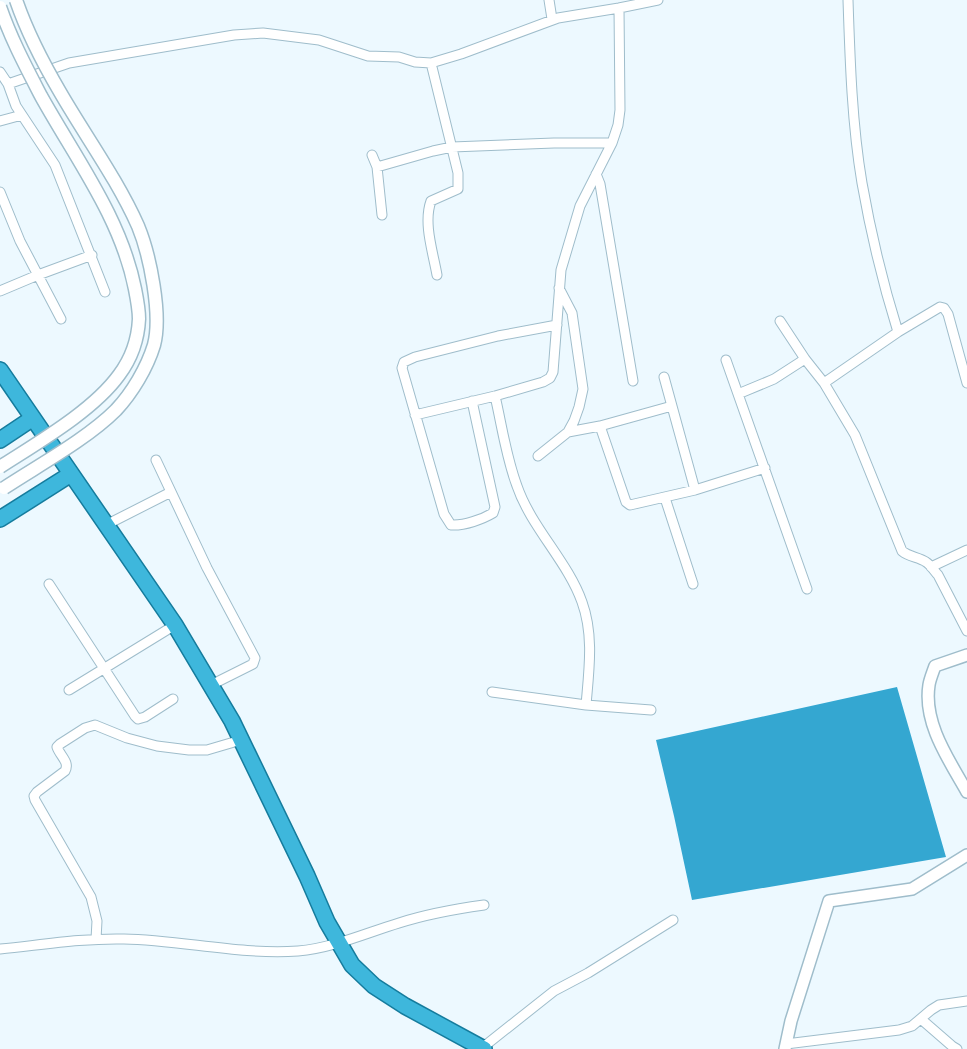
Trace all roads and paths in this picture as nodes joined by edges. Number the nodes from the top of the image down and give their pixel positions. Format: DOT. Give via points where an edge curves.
graph roads {
  1 [pos="16,0"];
  2 [pos="549,0"];
  3 [pos="658,0"];
  4 [pos="848,0"];
  5 [pos="0,7"];
  6 [pos="619,8"];
  7 [pos="552,20"];
  8 [pos="432,63"];
  9 [pos="0,72"];
  10 [pos="8,84"];
  11 [pos="22,115"];
  12 [pos="0,120"];
  13 [pos="612,143"];
  14 [pos="452,147"];
  15 [pos="372,154"];
  16 [pos="377,167"];
  17 [pos="596,174"];
  18 [pos="0,192"];
  19 [pos="382,215"];
  20 [pos="92,255"];
  21 [pos="38,275"];
  22 [pos="437,275"];
  23 [pos="559,288"];
  24 [pos="0,291"];
  25 [pos="106,292"];
  26 [pos="61,319"];
  27 [pos="780,321"];
  28 [pos="557,325"];
  29 [pos="898,332"];
  30 [pos="726,360"];
  31 [pos="804,360"];
  32 [pos="0,370"];
  33 [pos="664,377"];
  34 [pos="633,381"];
  35 [pos="824,383"];
  36 [pos="967,383"];
  37 [pos="738,394"];
  38 [pos="495,396"];
  39 [pos="472,402"];
  40 [pos="672,406"];
  41 [pos="415,415"];
  42 [pos="33,418"];
  43 [pos="600,426"];
  44 [pos="568,432"];
  45 [pos="0,440"];
  46 [pos="538,456"];
  47 [pos="156,460"];
  48 [pos="0,467"];
  49 [pos="765,468"];
  50 [pos="71,474"];
  51 [pos="4,488"];
  52 [pos="695,490"];
  53 [pos="171,492"];
  54 [pos="665,498"];
  55 [pos="0,519"];
  56 [pos="106,524"];
  57 [pos="967,550"];
  58 [pos="931,567"];
  59 [pos="49,584"];
  60 [pos="694,584"];
  61 [pos="807,589"];
  62 [pos="175,625"];
  63 [pos="967,631"];
  64 [pos="967,655"];
  65 [pos="102,669"];
  66 [pos="211,686"];
  67 [pos="69,690"];
  68 [pos="492,692"];
  69 [pos="173,699"];
  70 [pos="586,705"];
  71 [pos="651,710"];
  72 [pos="241,740"];
  73 [pos="967,792"];
  74 [pos="967,855"];
  75 [pos="484,905"];
  76 [pos="674,920"];
  77 [pos="96,939"];
  78 [pos="338,944"];
  79 [pos="0,949"];
  80 [pos="967,1001"];
  81 [pos="921,1019"];
  82 [pos="786,1046"];
  83 [pos="475,1047"];
  84 [pos="957,1049"];
  1 -- 51 [label="main road, bridge" via="26,27 59,90 112,175 139,228 150,264 156,323 154,345 145,365 135,386 116,409 96,427"];
  2 -- 7 [label="street"];
  3 -- 6 [label="street"];
  4 -- 29 [label="street" via="862,182 887,298"];
  5 -- 48 [label="main road, bridge" via="11,38 97,192 123,247 139,318 131,356 104,394"];
  6 -- 7 [label="street"];
  6 -- 13 [label="street" via="620,110"];
  7 -- 8 [label="street"];
  8 -- 10 [label="street" via="368,56 319,40 263,33 69,63"];
  8 -- 14 [label="street"];
  9 -- 10 [label="street"];
  10 -- 11 [label="street"];
  11 -- 12 [label="street"];
  11 -- 20 [label="street" via="54,165"];
  13 -- 14 [label="street"];
  13 -- 17 [label="street"];
  14 -- 16 [label="street"];
  14 -- 22 [label="street" via="458,189 431,200 429,208 429,232"];
  15 -- 16 [label="street"];
  16 -- 19 [label="street"];
  17 -- 23 [label="street" via="580,206 561,270"];
  17 -- 34 [label="street"];
  18 -- 21 [label="street"];
  20 -- 21 [label="street"];
  20 -- 25 [label="street"];
  21 -- 24 [label="street"];
  21 -- 26 [label="street"];
  23 -- 28 [label="street"];
  23 -- 44 [label="street" via="572,313 583,389"];
  27 -- 31 [label="street"];
  28 -- 38 [label="street" via="550,378"];
  28 -- 41 [label="street" via="408,359 402,368"];
  29 -- 35 [label="street"];
  29 -- 36 [label="street" via="940,306 944,308"];
  30 -- 37 [label="street"];
  31 -- 35 [label="street"];
  31 -- 37 [label="street" via="774,379"];
  32 -- 42 [label="highway"];
  33 -- 40 [label="street"];
  35 -- 58 [label="street" via="855,435 902,551"];
  37 -- 49 [label="street"];
  38 -- 39 [label="street"];
  38 -- 70 [label="street" via="517,486 582,602 589,627 590,651"];
  39 -- 41 [label="street"];
  39 -- 41 [label="street" via="495,507 488,516 457,525 451,525 444,514"];
  40 -- 43 [label="street"];
  40 -- 52 [label="street"];
  42 -- 45 [label="highway"];
  42 -- 50 [label="highway"];
  43 -- 44 [label="street"];
  43 -- 54 [label="street" via="626,502 635,505"];
  44 -- 46 [label="street"];
  47 -- 53 [label="street"];
  49 -- 52 [label="street"];
  49 -- 61 [label="street"];
  50 -- 55 [label="highway"];
  50 -- 56 [label="highway"];
  52 -- 54 [label="street"];
  53 -- 56 [label="street"];
  53 -- 66 [label="street" via="255,658 253,664"];
  54 -- 60 [label="street"];
  56 -- 62 [label="highway"];
  57 -- 58 [label="street"];
  58 -- 63 [label="street"];
  59 -- 65 [label="street"];
  62 -- 65 [label="street"];
  62 -- 66 [label="highway"];
  64 -- 73 [label="street" via="935,666 929,684 928,704 941,744"];
  65 -- 67 [label="street"];
  65 -- 69 [label="street" via="138,718"];
  66 -- 72 [label="highway"];
  68 -- 70 [label="street"];
  70 -- 71 [label="street"];
  72 -- 77 [label="street" via="207,750 189,750 157,746 95,725 57,748 67,767 37,792 34,800 91,897 97,921"];
  72 -- 78 [label="highway"];
  74 -- 82 [label="street" via="912,889 829,901"];
  75 -- 78 [label="street" via="436,912"];
  76 -- 83 [label="street" via="554,991"];
  77 -- 78 [label="street" via="268,952"];
  77 -- 79 [label="street"];
  78 -- 83 [label="highway" via="352,965 374,986"];
  80 -- 81 [label="street" via="939,1005"];
  81 -- 82 [label="street" via="899,1030"];
  81 -- 84 [label="street"];
}
